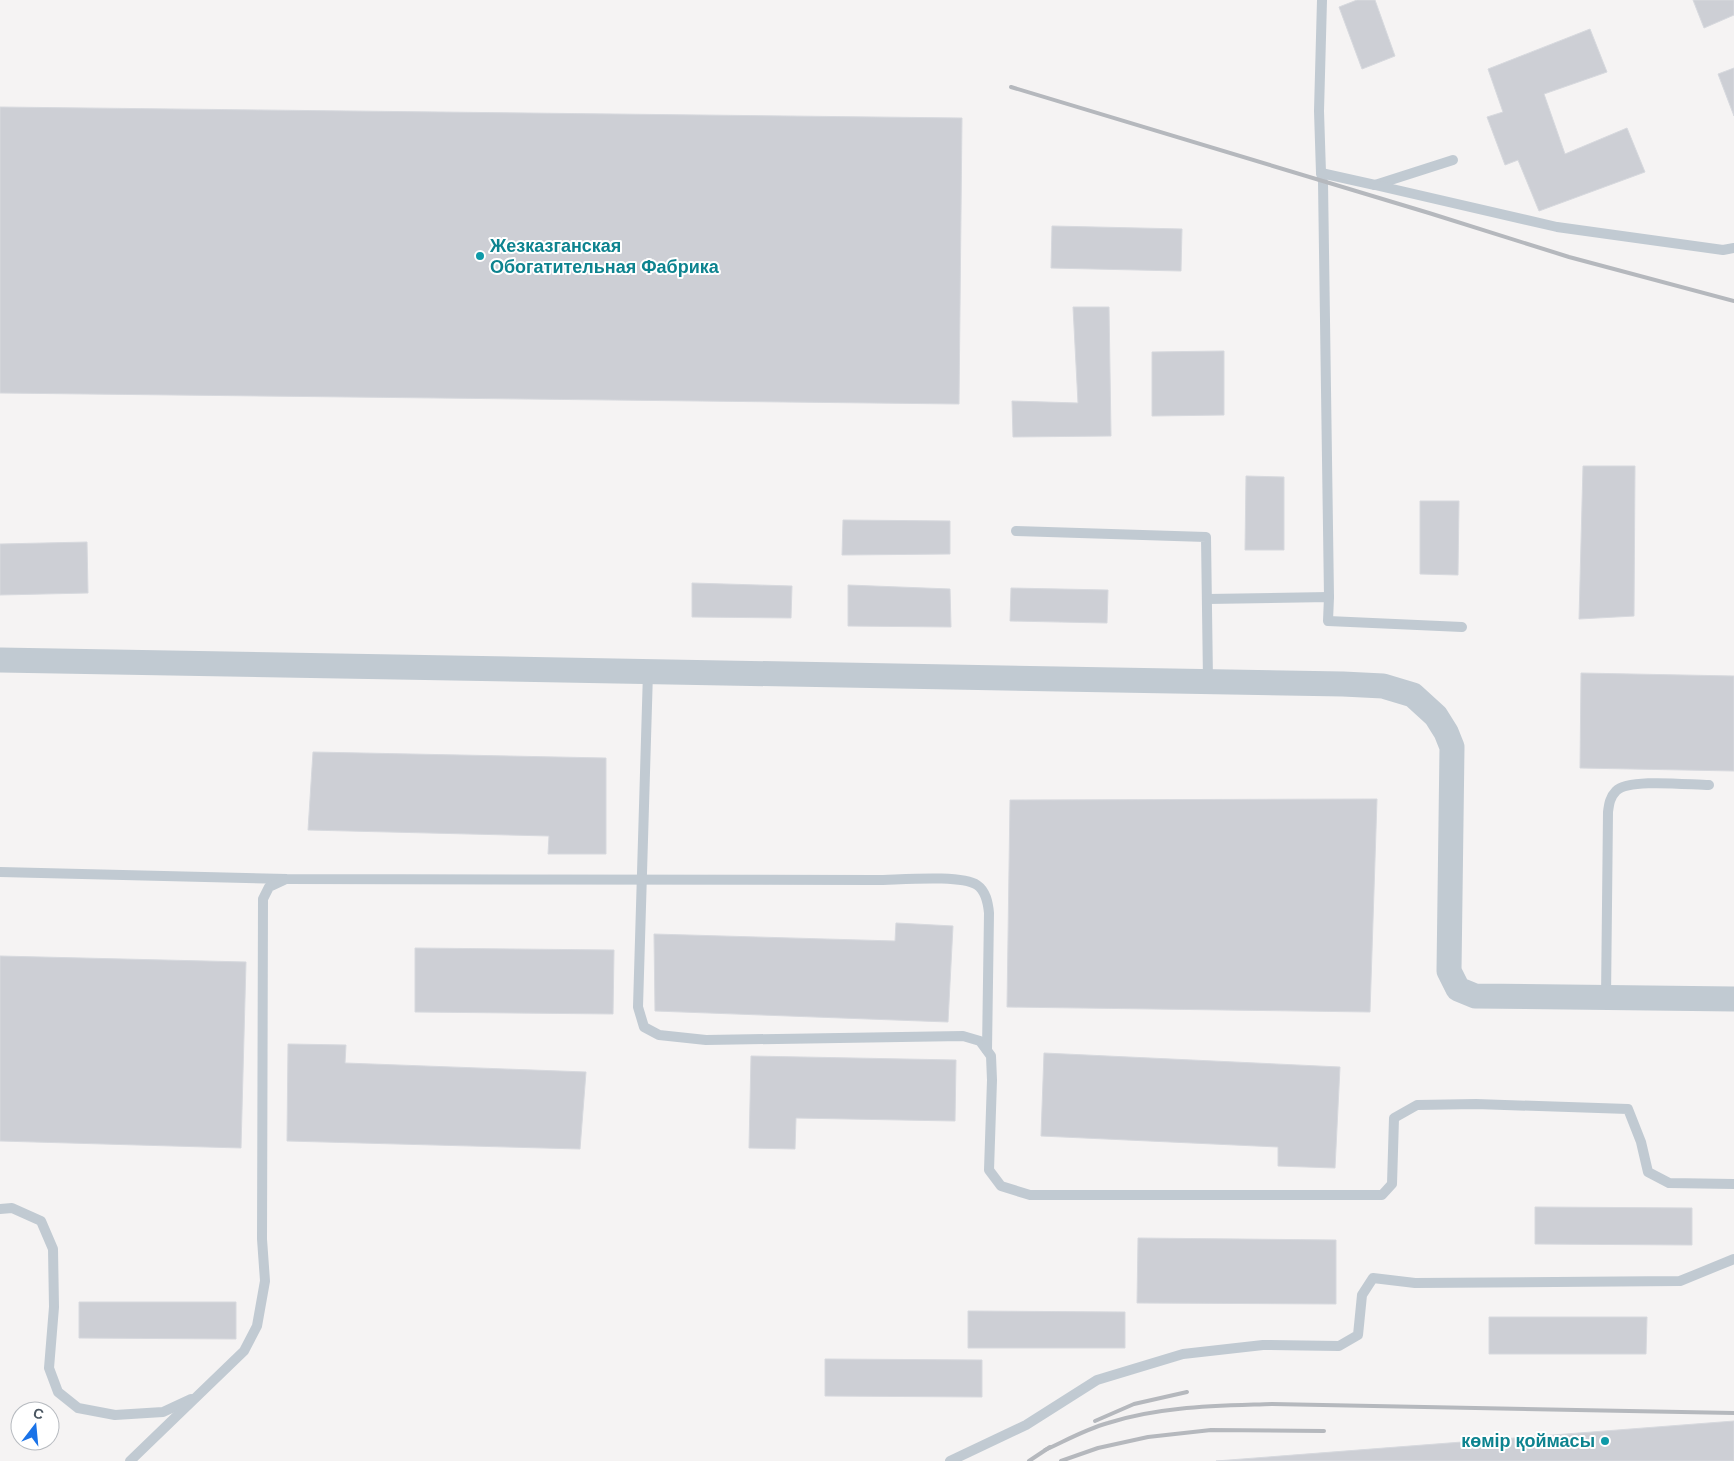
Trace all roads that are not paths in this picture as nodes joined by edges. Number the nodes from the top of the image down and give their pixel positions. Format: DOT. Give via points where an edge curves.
graph roads {
  1 [pos="1322,0"];
  2 [pos="1453,160"];
  3 [pos="1321,173"];
  4 [pos="1375,185"];
  5 [pos="1734,248"];
  6 [pos="1016,531"];
  7 [pos="1329,597"];
  8 [pos="1207,599"];
  9 [pos="1462,627"];
  10 [pos="0,660"];
  11 [pos="648,672"];
  12 [pos="1208,682"];
  13 [pos="1709,785"];
  14 [pos="0,872"];
  15 [pos="288,879"];
  16 [pos="642,880"];
  17 [pos="1606,998"];
  18 [pos="1734,999"];
  19 [pos="987,1050"];
  20 [pos="1734,1184"];
  21 [pos="0,1208"];
  22 [pos="1734,1258"];
  23 [pos="198,1395"];
  24 [pos="130,1461"];
  25 [pos="950,1461"];
  1 -- 3 [label="lane"];
  2 -- 4 [label="lane"];
  3 -- 4 [label="lane"];
  3 -- 7 [label="lane"];
  4 -- 5 [label="lane" via="1556,227 1723,250"];
  6 -- 8 [label="lane" via="1206,537"];
  7 -- 8 [label="lane"];
  7 -- 9 [label="lane" via="1328,621"];
  8 -- 12 [label="lane"];
  10 -- 11 [label="street"];
  11 -- 12 [label="street"];
  11 -- 16 [label="lane"];
  12 -- 17 [label="street" via="1383,686 1413,695 1436,716 1452,747 1449,971 1453,982 1458,989 1475,996"];
  13 -- 17 [label="lane" via="1630,784 1617,789 1610,799"];
  14 -- 15 [label="lane"];
  15 -- 16 [label="lane"];
  15 -- 23 [label="lane" via="269,887 263,899 262,1239 265,1281 258,1326 244,1351"];
  16 -- 19 [label="lane" via="638,1007 644,1027 659,1035 706,1040 963,1036 980,1041"];
  16 -- 19 [label="lane" via="939,878 977,885 986,897 990,913"];
  17 -- 18 [label="street"];
  19 -- 20 [label="lane" via="991,1056 992,1080 989,1170 1001,1186 1030,1195 1382,1195 1392,1184 1394,1118 1417,1105 1476,1104 1628,1109 1648,1172 1669,1184"];
  21 -- 23 [label="lane" via="12,1208 41,1221 53,1248 54,1307 49,1368 58,1392 78,1408 115,1415 163,1412"];
  22 -- 25 [label="lane" via="1680,1281 1415,1283 1373,1278 1362,1296 1358,1334 1340,1346 1263,1345 1183,1354 1096,1380 1026,1425"];
  23 -- 24 [label="lane"];
}
